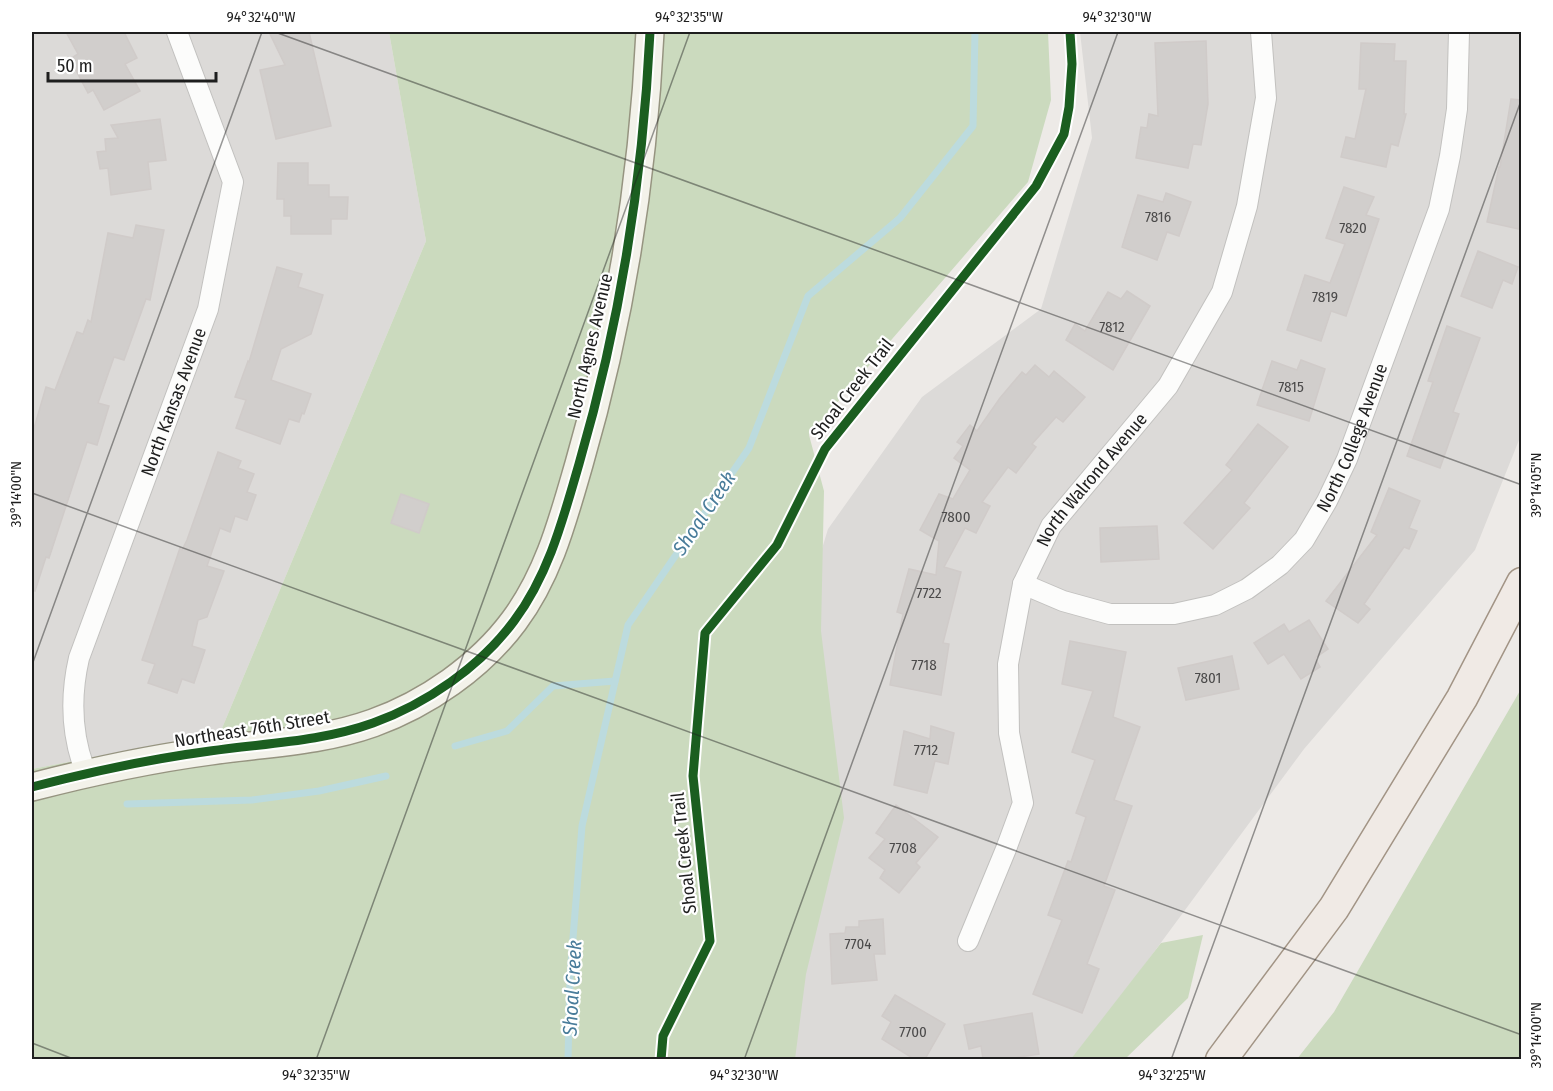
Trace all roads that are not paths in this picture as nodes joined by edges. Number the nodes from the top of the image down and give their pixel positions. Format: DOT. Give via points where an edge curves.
graph roads {
  1 [pos="177,32"];
  2 [pos="650,32"];
  3 [pos="1261,32"];
  4 [pos="1459,32"];
  5 [pos="1521,583"];
  6 [pos="1023,584"];
  7 [pos="492,647"];
  8 [pos="86,773"];
  9 [pos="32,787"];
  10 [pos="968,941"];
  11 [pos="1221,1059"];
  1 -- 8 [label="street, North Kansas Avenue" via="233,182 208,309 79,658 73,684 73,717 78,753"];
  2 -- 7 [label="street, North Agnes Avenue" via="638,185 610,344 592,418 548,563 514,621"];
  3 -- 6 [label="street, North Walrond Avenue" via="1266,98 1247,206 1222,292 1168,386 1051,526"];
  4 -- 6 [label="street, North College Avenue" via="1457,109 1439,209 1347,459 1304,540 1280,565 1247,589 1215,605 1174,614 1110,614 1063,601"];
  5 -- 11 [label="main road" via="1462,698 1334,908"];
  6 -- 10 [label="street, North Walrond Avenue" via="1008,664 1009,733 1023,803"];
  7 -- 8 [label="street, Northeast 76th Street" via="430,695 373,723 314,739 209,751"];
  8 -- 9 [label="street, Northeast 76th Street"];
}
